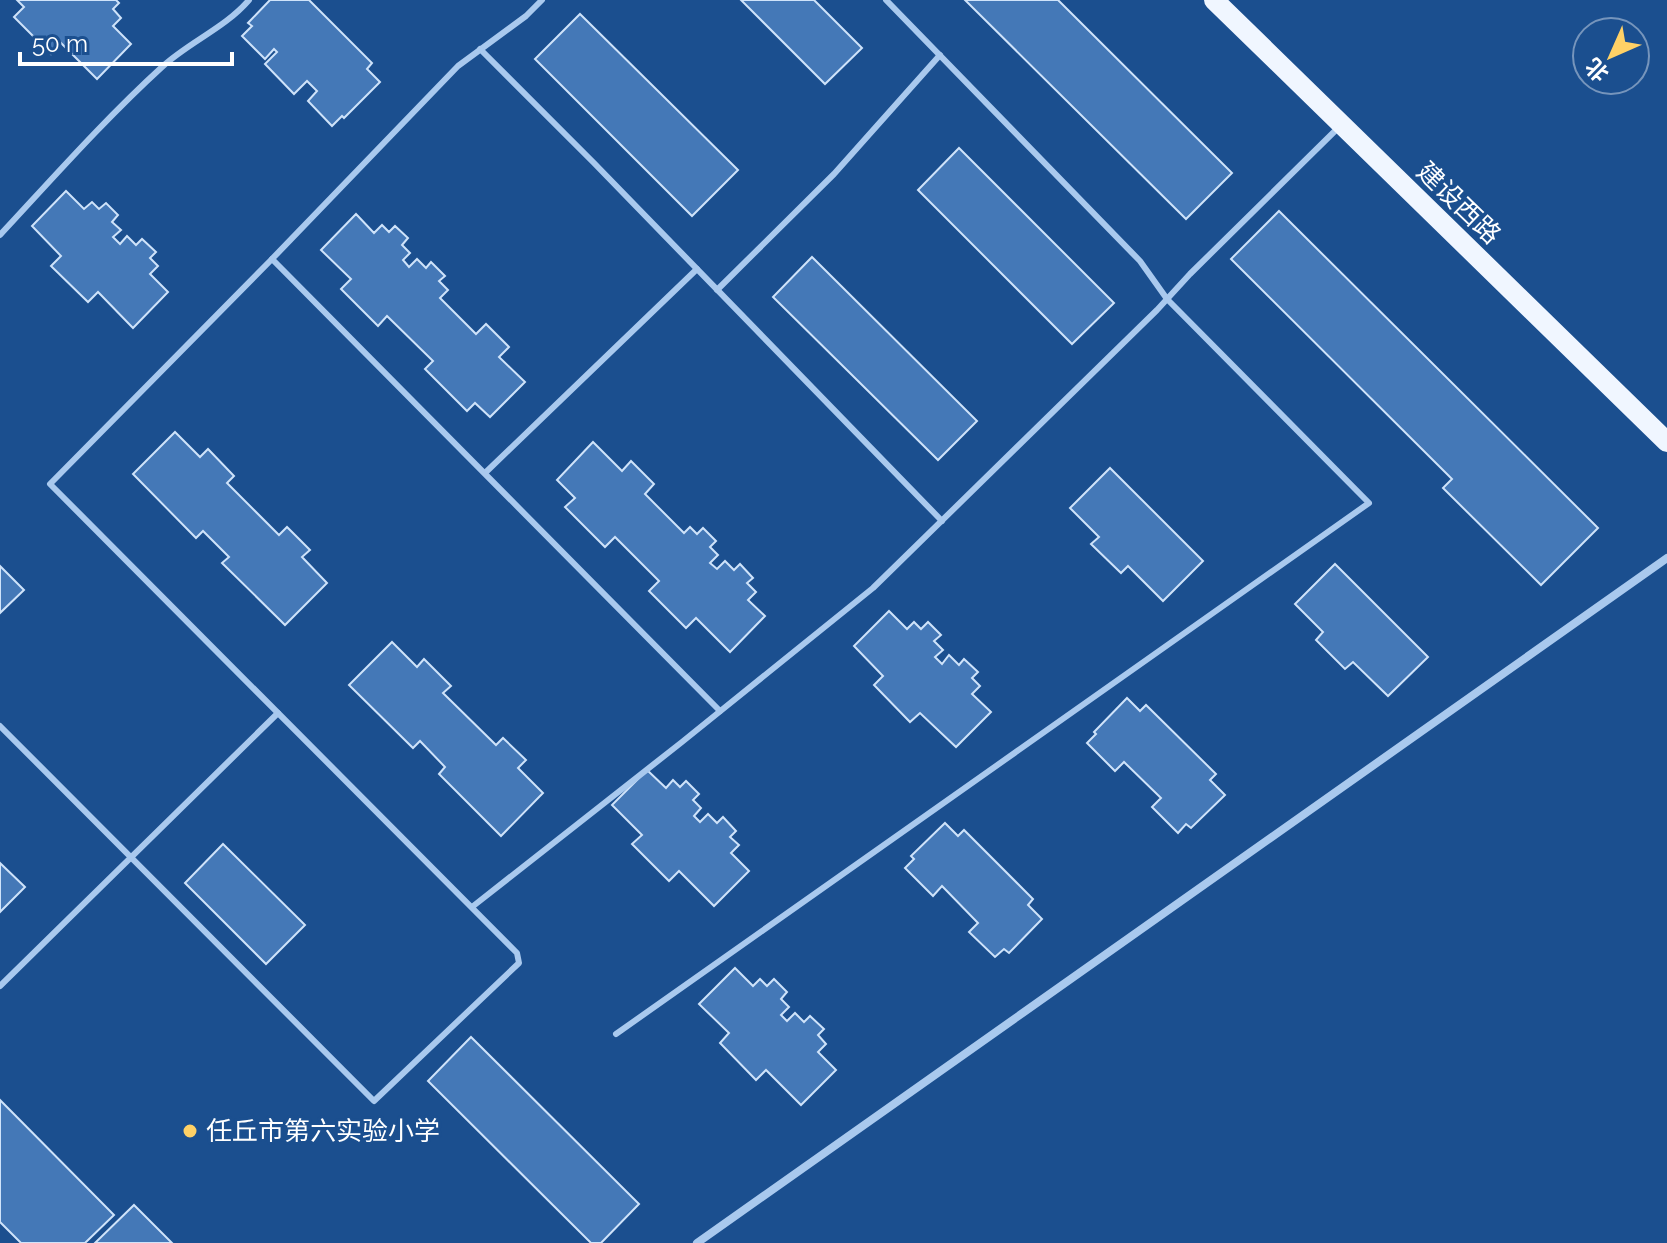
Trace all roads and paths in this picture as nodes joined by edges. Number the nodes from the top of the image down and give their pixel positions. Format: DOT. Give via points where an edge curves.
graph roads {
  1 [pos="249,0"];
  2 [pos="542,0"];
  3 [pos="886,0"];
  4 [pos="1214,0"];
  5 [pos="480,49"];
  6 [pos="940,55"];
  7 [pos="1342,125"];
  8 [pos="0,235"];
  9 [pos="272,259"];
  10 [pos="697,269"];
  11 [pos="717,290"];
  12 [pos="1167,299"];
  13 [pos="1667,442"];
  14 [pos="485,473"];
  15 [pos="942,521"];
  16 [pos="1667,558"];
  17 [pos="720,711"];
  18 [pos="278,713"];
  19 [pos="0,726"];
  20 [pos="131,858"];
  21 [pos="472,907"];
  22 [pos="0,986"];
  23 [pos="616,1034"];
  24 [pos="697,1243"];
  1 -- 8 [label="lane" via="164,64"];
  2 -- 5 [label="lane"];
  3 -- 6 [label="lane"];
  4 -- 7 [label="main road, 建设西路"];
  5 -- 9 [label="lane"];
  5 -- 10 [label="lane"];
  6 -- 11 [label="lane" via="834,174"];
  6 -- 12 [label="lane" via="1140,261"];
  7 -- 12 [label="lane"];
  7 -- 13 [label="main road, 建设西路"];
  9 -- 14 [label="lane"];
  9 -- 18 [label="lane" via="50,484"];
  10 -- 11 [label="lane"];
  10 -- 14 [label="lane"];
  11 -- 15 [label="lane"];
  12 -- 15 [label="lane"];
  12 -- 23 [label="lane" via="1369,503"];
  14 -- 17 [label="lane"];
  15 -- 17 [label="lane" via="873,588"];
  16 -- 24 [label="street"];
  17 -- 21 [label="lane"];
  18 -- 20 [label="lane"];
  18 -- 21 [label="lane"];
  19 -- 20 [label="lane"];
  20 -- 21 [label="lane" via="374,1101 519,963 517,953"];
  20 -- 22 [label="lane"];
}
